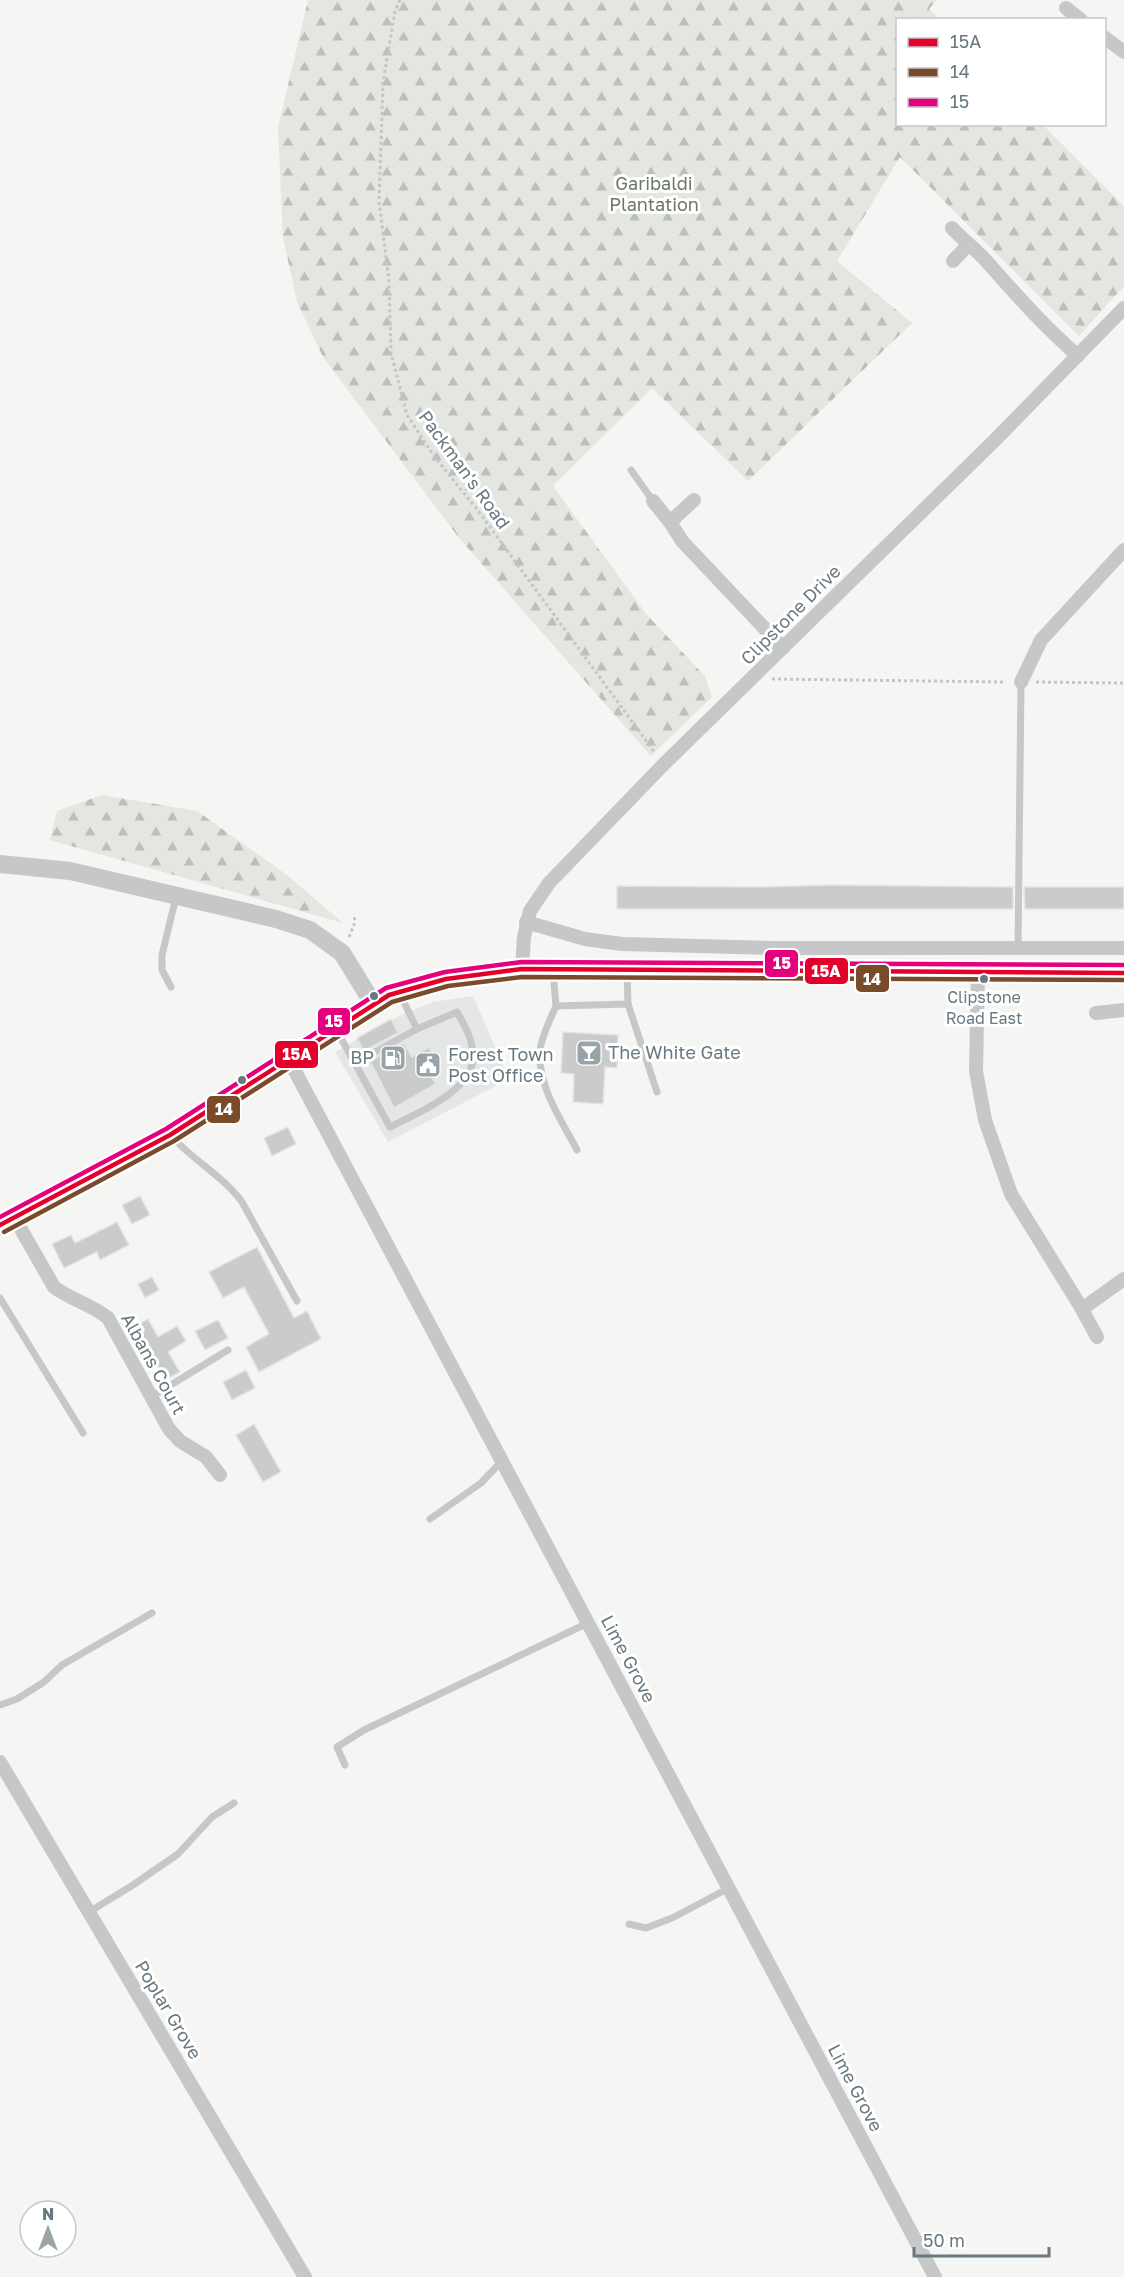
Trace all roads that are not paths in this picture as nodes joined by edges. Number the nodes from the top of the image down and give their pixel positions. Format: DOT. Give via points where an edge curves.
graph roads {
  1 [pos="1066,8"];
  2 [pos="1078,18"];
  3 [pos="1106,38"];
  4 [pos="1124,52"];
  5 [pos="952,228"];
  6 [pos="968,245"];
  7 [pos="953,261"];
  8 [pos="1124,308"];
  9 [pos="1078,356"];
  10 [pos="631,470"];
  11 [pos="653,501"];
  12 [pos="694,501"];
  13 [pos="670,522"];
  14 [pos="1124,550"];
  15 [pos="783,648"];
  16 [pos="1021,682"];
  17 [pos="0,864"];
  18 [pos="176,897"];
  19 [pos="526,922"];
  20 [pos="1018,948"];
  21 [pos="1124,948"];
  22 [pos="522,969"];
  23 [pos="553,969"];
  24 [pos="627,969"];
  25 [pos="978,972"];
  26 [pos="1124,973"];
  27 [pos="171,987"];
  28 [pos="399,992"];
  29 [pos="628,1004"];
  30 [pos="374,1005"];
  31 [pos="556,1006"];
  32 [pos="1124,1011"];
  33 [pos="1096,1013"];
  34 [pos="335,1028"];
  35 [pos="417,1029"];
  36 [pos="288,1058"];
  37 [pos="355,1063"];
  38 [pos="657,1092"];
  39 [pos="170,1135"];
  40 [pos="578,1150"];
  41 [pos="7,1221"];
  42 [pos="1124,1280"];
  43 [pos="0,1298"];
  44 [pos="297,1301"];
  45 [pos="1082,1309"];
  46 [pos="1096,1336"];
  47 [pos="228,1350"];
  48 [pos="151,1397"];
  49 [pos="83,1433"];
  50 [pos="502,1461"];
  51 [pos="220,1475"];
  52 [pos="430,1519"];
  53 [pos="152,1613"];
  54 [pos="588,1623"];
  55 [pos="0,1705"];
  56 [pos="0,1762"];
  57 [pos="345,1765"];
  58 [pos="234,1803"];
  59 [pos="729,1888"];
  60 [pos="89,1912"];
  61 [pos="629,1924"];
  62 [pos="305,2277"];
  63 [pos="935,2277"];
  1 -- 2 [label="street"];
  3 -- 4 [label="street"];
  5 -- 6 [label="street"];
  6 -- 7 [label="street"];
  6 -- 9 [label="street"];
  8 -- 9 [label="street, Clipstone Drive"];
  9 -- 15 [label="street, Clipstone Drive"];
  10 -- 11 [label="lane"];
  11 -- 13 [label="street"];
  12 -- 13 [label="street"];
  13 -- 15 [label="street" via="682,541"];
  14 -- 16 [label="street" via="1041,640"];
  15 -- 19 [label="street, Clipstone Drive" via="549,883"];
  16 -- 20 [label="lane"];
  17 -- 18 [label="street" via="70,871"];
  18 -- 27 [label="lane" via="162,955 162,970"];
  18 -- 30 [label="street" via="310,930 339,951"];
  19 -- 20 [label="street" via="585,939 622,944"];
  19 -- 22 [label="street, Clipstone Drive"];
  20 -- 21 [label="street"];
  22 -- 23 [label="main road"];
  22 -- 28 [label="main road" via="446,979"];
  23 -- 24 [label="main road"];
  23 -- 31 [label="lane"];
  24 -- 25 [label="main road"];
  24 -- 29 [label="lane"];
  25 -- 26 [label="main road"];
  25 -- 45 [label="street" via="976,1071 985,1120 1011,1194"];
  28 -- 30 [label="main road"];
  28 -- 35 [label="lane"];
  29 -- 31 [label="lane"];
  29 -- 38 [label="lane"];
  30 -- 34 [label="main road"];
  31 -- 40 [label="lane" via="540,1050 542,1072 550,1097"];
  32 -- 33 [label="street"];
  34 -- 36 [label="main road"];
  34 -- 37 [label="lane"];
  35 -- 37 [label="lane"];
  35 -- 37 [label="lane" via="458,1012 474,1059 464,1080 416,1114 390,1127"];
  36 -- 39 [label="main road"];
  36 -- 50 [label="street, Lime Grove"];
  39 -- 41 [label="main road"];
  39 -- 44 [label="lane" via="233,1190"];
  41 -- 48 [label="street, Albans Court" via="54,1287 108,1317"];
  42 -- 45 [label="street"];
  43 -- 49 [label="lane"];
  45 -- 46 [label="street"];
  47 -- 48 [label="lane"];
  48 -- 51 [label="street, Albans Court" via="169,1429 206,1457"];
  50 -- 52 [label="lane" via="481,1483"];
  50 -- 54 [label="street, Lime Grove"];
  53 -- 55 [label="lane" via="62,1665 17,1699"];
  54 -- 57 [label="lane" via="364,1730 337,1747"];
  54 -- 59 [label="street, Lime Grove"];
  56 -- 60 [label="street, Poplar Grove"];
  58 -- 60 [label="lane" via="212,1817 178,1854"];
  59 -- 61 [label="lane" via="646,1928"];
  59 -- 63 [label="street, Lime Grove"];
  60 -- 62 [label="street, Poplar Grove"];
}
